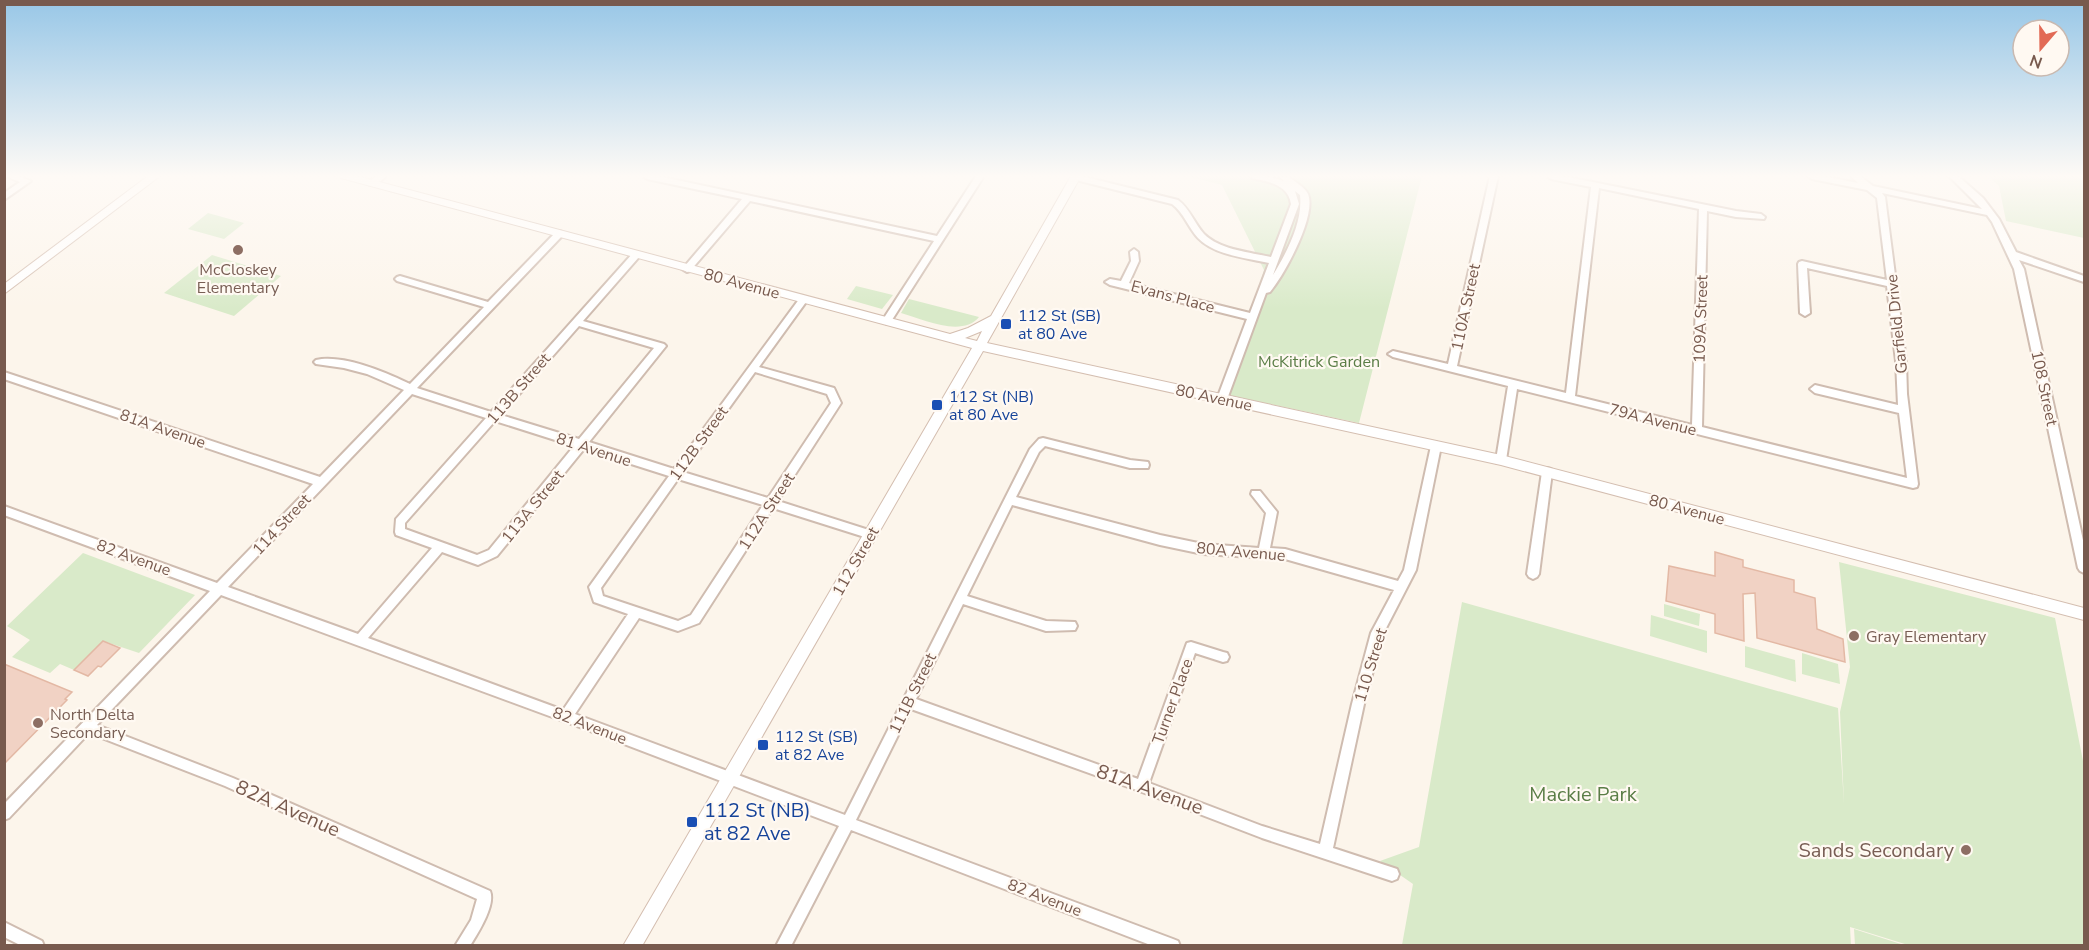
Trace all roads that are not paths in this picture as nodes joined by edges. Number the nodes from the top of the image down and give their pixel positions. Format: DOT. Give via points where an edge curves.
graph roads {
  1 [pos="96,220"];
  2 [pos="513,220"];
  3 [pos="729,220"];
  4 [pos="855,220"];
  5 [pos="952,220"];
  6 [pos="1051,220"];
  7 [pos="1191,220"];
  8 [pos="1290,220"];
  9 [pos="1301,220"];
  10 [pos="1484,220"];
  11 [pos="1591,220"];
  12 [pos="1703,220"];
  13 [pos="1884,220"];
  14 [pos="1995,220"];
  15 [pos="559,234"];
  16 [pos="940,239"];
  17 [pos="1134,252"];
  18 [pos="636,255"];
  19 [pos="2014,255"];
  20 [pos="1274,261"];
  21 [pos="687,269"];
  22 [pos="400,279"];
  23 [pos="2085,279"];
  24 [pos="1110,282"];
  25 [pos="1892,284"];
  26 [pos="1124,285"];
  27 [pos="4,290"];
  28 [pos="1261,297"];
  29 [pos="803,300"];
  30 [pos="491,306"];
  31 [pos="1804,313"];
  32 [pos="1253,317"];
  33 [pos="995,319"];
  34 [pos="886,321"];
  35 [pos="576,322"];
  36 [pos="949,338"];
  37 [pos="980,346"];
  38 [pos="1393,354"];
  39 [pos="319,362"];
  40 [pos="752,368"];
  41 [pos="1452,368"];
  42 [pos="4,375"];
  43 [pos="1514,384"];
  44 [pos="410,388"];
  45 [pos="1815,389"];
  46 [pos="1570,398"];
  47 [pos="1222,399"];
  48 [pos="1904,410"];
  49 [pos="494,417"];
  50 [pos="1697,430"];
  51 [pos="582,445"];
  52 [pos="1436,446"];
  53 [pos="1501,460"];
  54 [pos="1144,465"];
  55 [pos="1547,472"];
  56 [pos="675,475"];
  57 [pos="321,482"];
  58 [pos="1913,484"];
  59 [pos="1256,494"];
  60 [pos="1010,500"];
  61 [pos="772,504"];
  62 [pos="4,510"];
  63 [pos="871,535"];
  64 [pos="440,546"];
  65 [pos="1264,551"];
  66 [pos="2085,568"];
  67 [pos="1533,574"];
  68 [pos="1401,587"];
  69 [pos="219,589"];
  70 [pos="960,598"];
  71 [pos="636,612"];
  72 [pos="2085,614"];
  73 [pos="1071,626"];
  74 [pos="360,640"];
  75 [pos="1223,657"];
  76 [pos="908,702"];
  77 [pos="566,716"];
  78 [pos="88,727"];
  79 [pos="730,778"];
  80 [pos="1142,786"];
  81 [pos="4,814"];
  82 [pos="848,824"];
  83 [pos="1325,853"];
  84 [pos="1392,874"];
  85 [pos="4,929"];
  86 [pos="37,945"];
  87 [pos="462,945"];
  88 [pos="632,945"];
  89 [pos="783,945"];
  90 [pos="1173,945"];
  1 -- 27 [label="street"];
  2 -- 15 [label="street, 80 Avenue"];
  3 -- 21 [label="street"];
  4 -- 16 [label="street"];
  5 -- 16 [label="street"];
  6 -- 33 [label="street, 112 Street"];
  7 -- 20 [label="street" via="1204,239 1218,246"];
  8 -- 20 [label="street"];
  9 -- 28 [label="street" via="1287,258"];
  10 -- 41 [label="street, 110A Street"];
  11 -- 46 [label="street"];
  12 -- 50 [label="street, 109A Street"];
  13 -- 25 [label="street, Garfield Drive"];
  14 -- 19 [label="street, 108 Street"];
  15 -- 18 [label="street, 80 Avenue"];
  15 -- 30 [label="street, 114 Street"];
  16 -- 34 [label="street"];
  17 -- 26 [label="street, Evans Place" via="1135,261"];
  18 -- 21 [label="street, 80 Avenue"];
  18 -- 35 [label="street, 113B Street"];
  19 -- 23 [label="street"];
  19 -- 66 [label="street, 108 Street"];
  20 -- 28 [label="street"];
  21 -- 29 [label="street, 80 Avenue"];
  22 -- 30 [label="street"];
  24 -- 26 [label="street"];
  25 -- 31 [label="street" via="1802,264"];
  25 -- 48 [label="street, Garfield Drive"];
  26 -- 32 [label="street, Evans Place"];
  28 -- 32 [label="street"];
  29 -- 34 [label="street, 80 Avenue"];
  29 -- 40 [label="street, 112B Street"];
  30 -- 44 [label="street, 114 Street"];
  32 -- 47 [label="street"];
  33 -- 36 [label="street"];
  33 -- 37 [label="street, 112 Street"];
  34 -- 36 [label="street, 80 Avenue"];
  35 -- 49 [label="street, 113B Street"];
  35 -- 51 [label="street, 113A Street" via="661,346"];
  36 -- 37 [label="street, 80 Avenue"];
  37 -- 47 [label="street, 80 Avenue"];
  37 -- 63 [label="street, 112 Street"];
  38 -- 41 [label="street, 79A Avenue"];
  39 -- 44 [label="street, 81 Avenue" via="337,363"];
  40 -- 56 [label="street, 112B Street"];
  40 -- 61 [label="street, 112A Street" via="831,391 836,403"];
  41 -- 43 [label="street, 79A Avenue"];
  42 -- 57 [label="street, 81A Avenue"];
  43 -- 46 [label="street, 79A Avenue"];
  43 -- 53 [label="street"];
  44 -- 49 [label="street, 81 Avenue"];
  44 -- 57 [label="street, 114 Street"];
  45 -- 48 [label="street"];
  46 -- 50 [label="street, 79A Avenue"];
  47 -- 52 [label="street, 80 Avenue"];
  48 -- 58 [label="street, Garfield Drive"];
  49 -- 51 [label="street, 81 Avenue"];
  49 -- 64 [label="street, 113B Street" via="400,522 400,532"];
  50 -- 58 [label="street, 79A Avenue"];
  51 -- 56 [label="street, 81 Avenue"];
  51 -- 64 [label="street, 113A Street" via="493,553 478,560"];
  52 -- 53 [label="street, 80 Avenue"];
  52 -- 68 [label="street, 110 Street" via="1410,570"];
  53 -- 55 [label="street, 80 Avenue"];
  54 -- 60 [label="street, 111B Street" via="1042,442 1035,448"];
  55 -- 67 [label="street"];
  55 -- 72 [label="street, 80 Avenue"];
  56 -- 61 [label="street, 81 Avenue"];
  56 -- 71 [label="street, 112B Street" via="595,587 598,599"];
  57 -- 69 [label="street, 114 Street"];
  59 -- 65 [label="street" via="1272,512"];
  60 -- 65 [label="street, 80A Avenue" via="1203,549"];
  60 -- 70 [label="street, 111B Street"];
  61 -- 63 [label="street, 81 Avenue"];
  61 -- 71 [label="street, 112A Street" via="695,619 678,627"];
  62 -- 69 [label="street, 82 Avenue"];
  63 -- 79 [label="street, 112 Street"];
  64 -- 74 [label="street"];
  65 -- 68 [label="street, 80A Avenue" via="1315,561"];
  68 -- 83 [label="street, 110 Street" via="1377,633"];
  69 -- 74 [label="street, 82 Avenue"];
  69 -- 78 [label="street, 114 Street"];
  70 -- 73 [label="street" via="1046,626"];
  70 -- 76 [label="street, 111B Street"];
  71 -- 77 [label="street"];
  74 -- 77 [label="street, 82 Avenue"];
  75 -- 80 [label="street, Turner Place" via="1191,647"];
  76 -- 80 [label="street, 81A Avenue"];
  76 -- 82 [label="street, 111B Street"];
  77 -- 79 [label="street, 82 Avenue"];
  78 -- 81 [label="street, 114 Street"];
  78 -- 87 [label="street, 82A Avenue" via="229,782 485,896 477,923"];
  79 -- 82 [label="street, 82 Avenue"];
  79 -- 88 [label="street, 112 Street"];
  80 -- 83 [label="street, 81A Avenue"];
  82 -- 89 [label="street, 111B Street"];
  82 -- 90 [label="street, 82 Avenue"];
  83 -- 84 [label="street, 81A Avenue"];
  85 -- 86 [label="street"];
}
